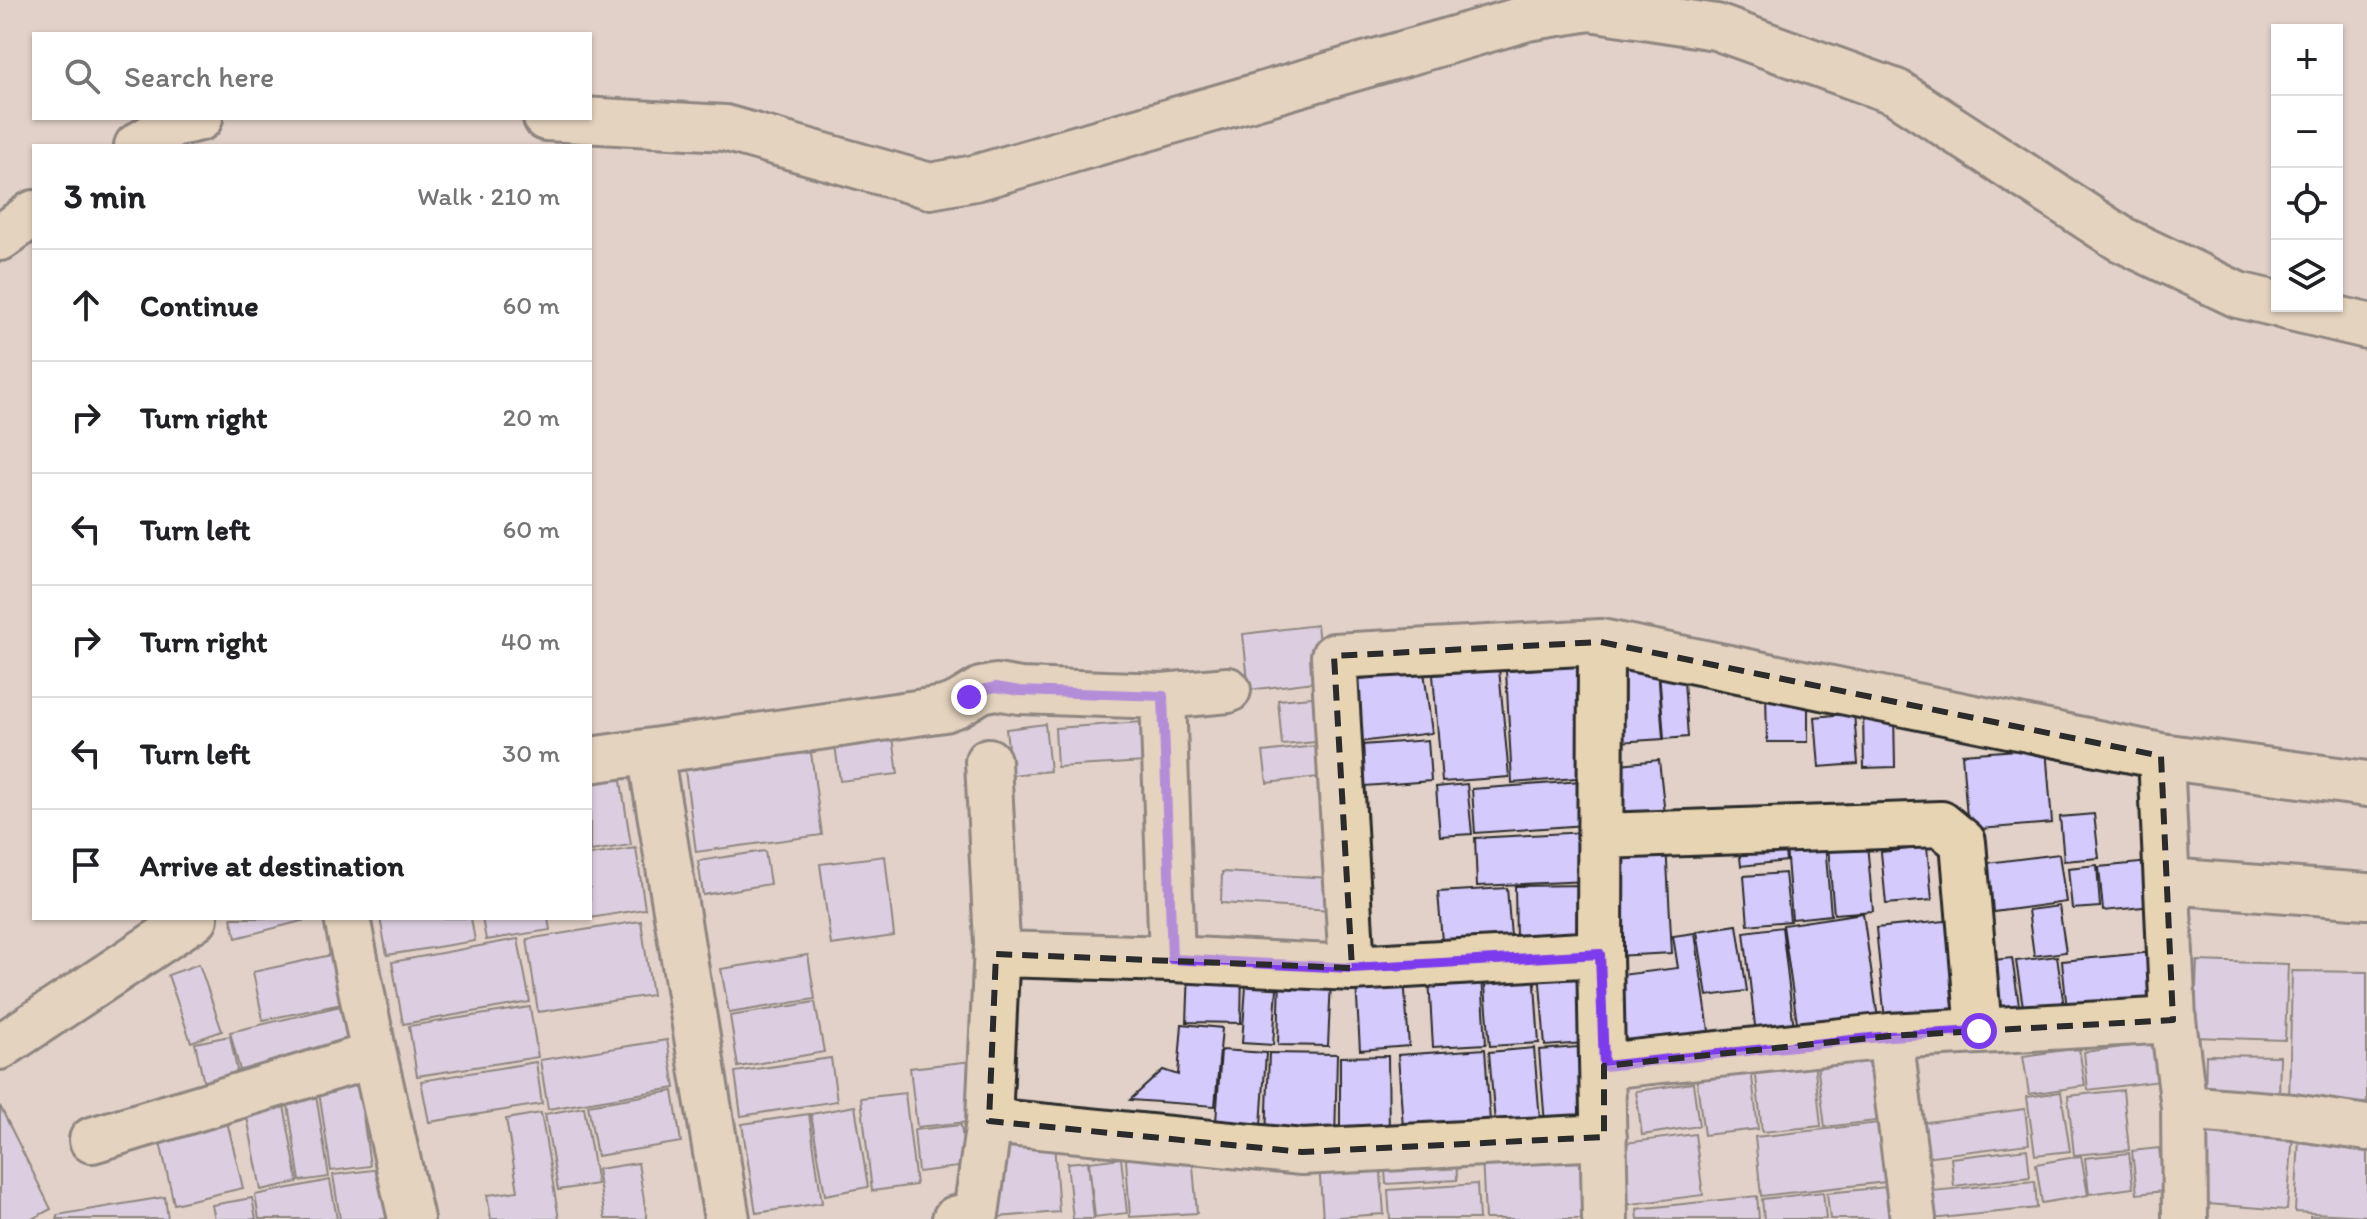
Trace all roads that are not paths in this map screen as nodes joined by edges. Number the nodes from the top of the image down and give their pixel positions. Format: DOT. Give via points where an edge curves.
graph roads {
  1 [pos="191,120"];
  2 [pos="582,120"];
  3 [pos="140,144"];
  4 [pos="32,214"];
  5 [pos="0,238"];
  6 [pos="2271,303"];
  7 [pos="2308,312"];
  8 [pos="2367,326"];
  9 [pos="1601,642"];
  10 [pos="1228,690"];
  11 [pos="1163,696"];
  12 [pos="650,752"];
  13 [pos="2161,756"];
  14 [pos="592,760"];
  15 [pos="988,761"];
  16 [pos="2367,784"];
  17 [pos="1602,836"];
  18 [pos="2167,881"];
  19 [pos="2367,896"];
  20 [pos="192,920"];
  21 [pos="347,920"];
  22 [pos="996,954"];
  23 [pos="1600,954"];
  24 [pos="1172,959"];
  25 [pos="1352,968"];
  26 [pos="2173,1020"];
  27 [pos="1979,1031"];
  28 [pos="1890,1036"];
  29 [pos="0,1047"];
  30 [pos="374,1055"];
  31 [pos="1604,1066"];
  32 [pos="2184,1108"];
  33 [pos="989,1121"];
  34 [pos="2367,1128"];
  35 [pos="1604,1137"];
  36 [pos="92,1140"];
  37 [pos="411,1219"];
  38 [pos="727,1219"];
  39 [pos="955,1219"];
  40 [pos="1605,1219"];
  41 [pos="1913,1219"];
  42 [pos="2185,1219"];
  1 -- 3 [label="street" via="173,124"];
  2 -- 6 [label="street" via="725,128 930,186 975,178 1527,18 1590,8 1716,27 1896,92 2121,239 2238,295"];
  4 -- 5 [label="street"];
  7 -- 8 [label="street"];
  9 -- 13 [label="street"];
  9 -- 17 [label="street"];
  9 -- 25 [label="street" via="1334,656"];
  10 -- 11 [label="street"];
  11 -- 12 [label="street" via="996,687 944,709"];
  11 -- 24 [label="street"];
  12 -- 14 [label="street"];
  12 -- 38 [label="street"];
  13 -- 16 [label="street"];
  13 -- 18 [label="street"];
  15 -- 22 [label="street"];
  17 -- 23 [label="street"];
  17 -- 27 [label="street" via="1941,824 1963,842"];
  18 -- 19 [label="street"];
  18 -- 26 [label="street"];
  20 -- 29 [label="street"];
  21 -- 30 [label="street"];
  22 -- 24 [label="street"];
  22 -- 33 [label="street"];
  23 -- 25 [label="street"];
  23 -- 31 [label="street"];
  24 -- 25 [label="street"];
  26 -- 27 [label="street"];
  26 -- 32 [label="street"];
  27 -- 28 [label="street"];
  28 -- 31 [label="street"];
  28 -- 41 [label="street"];
  30 -- 36 [label="street"];
  30 -- 37 [label="street"];
  31 -- 35 [label="street"];
  32 -- 34 [label="street"];
  32 -- 42 [label="street"];
  33 -- 35 [label="street" via="1302,1152"];
  33 -- 39 [label="street" via="976,1214"];
  35 -- 40 [label="street"];
}
